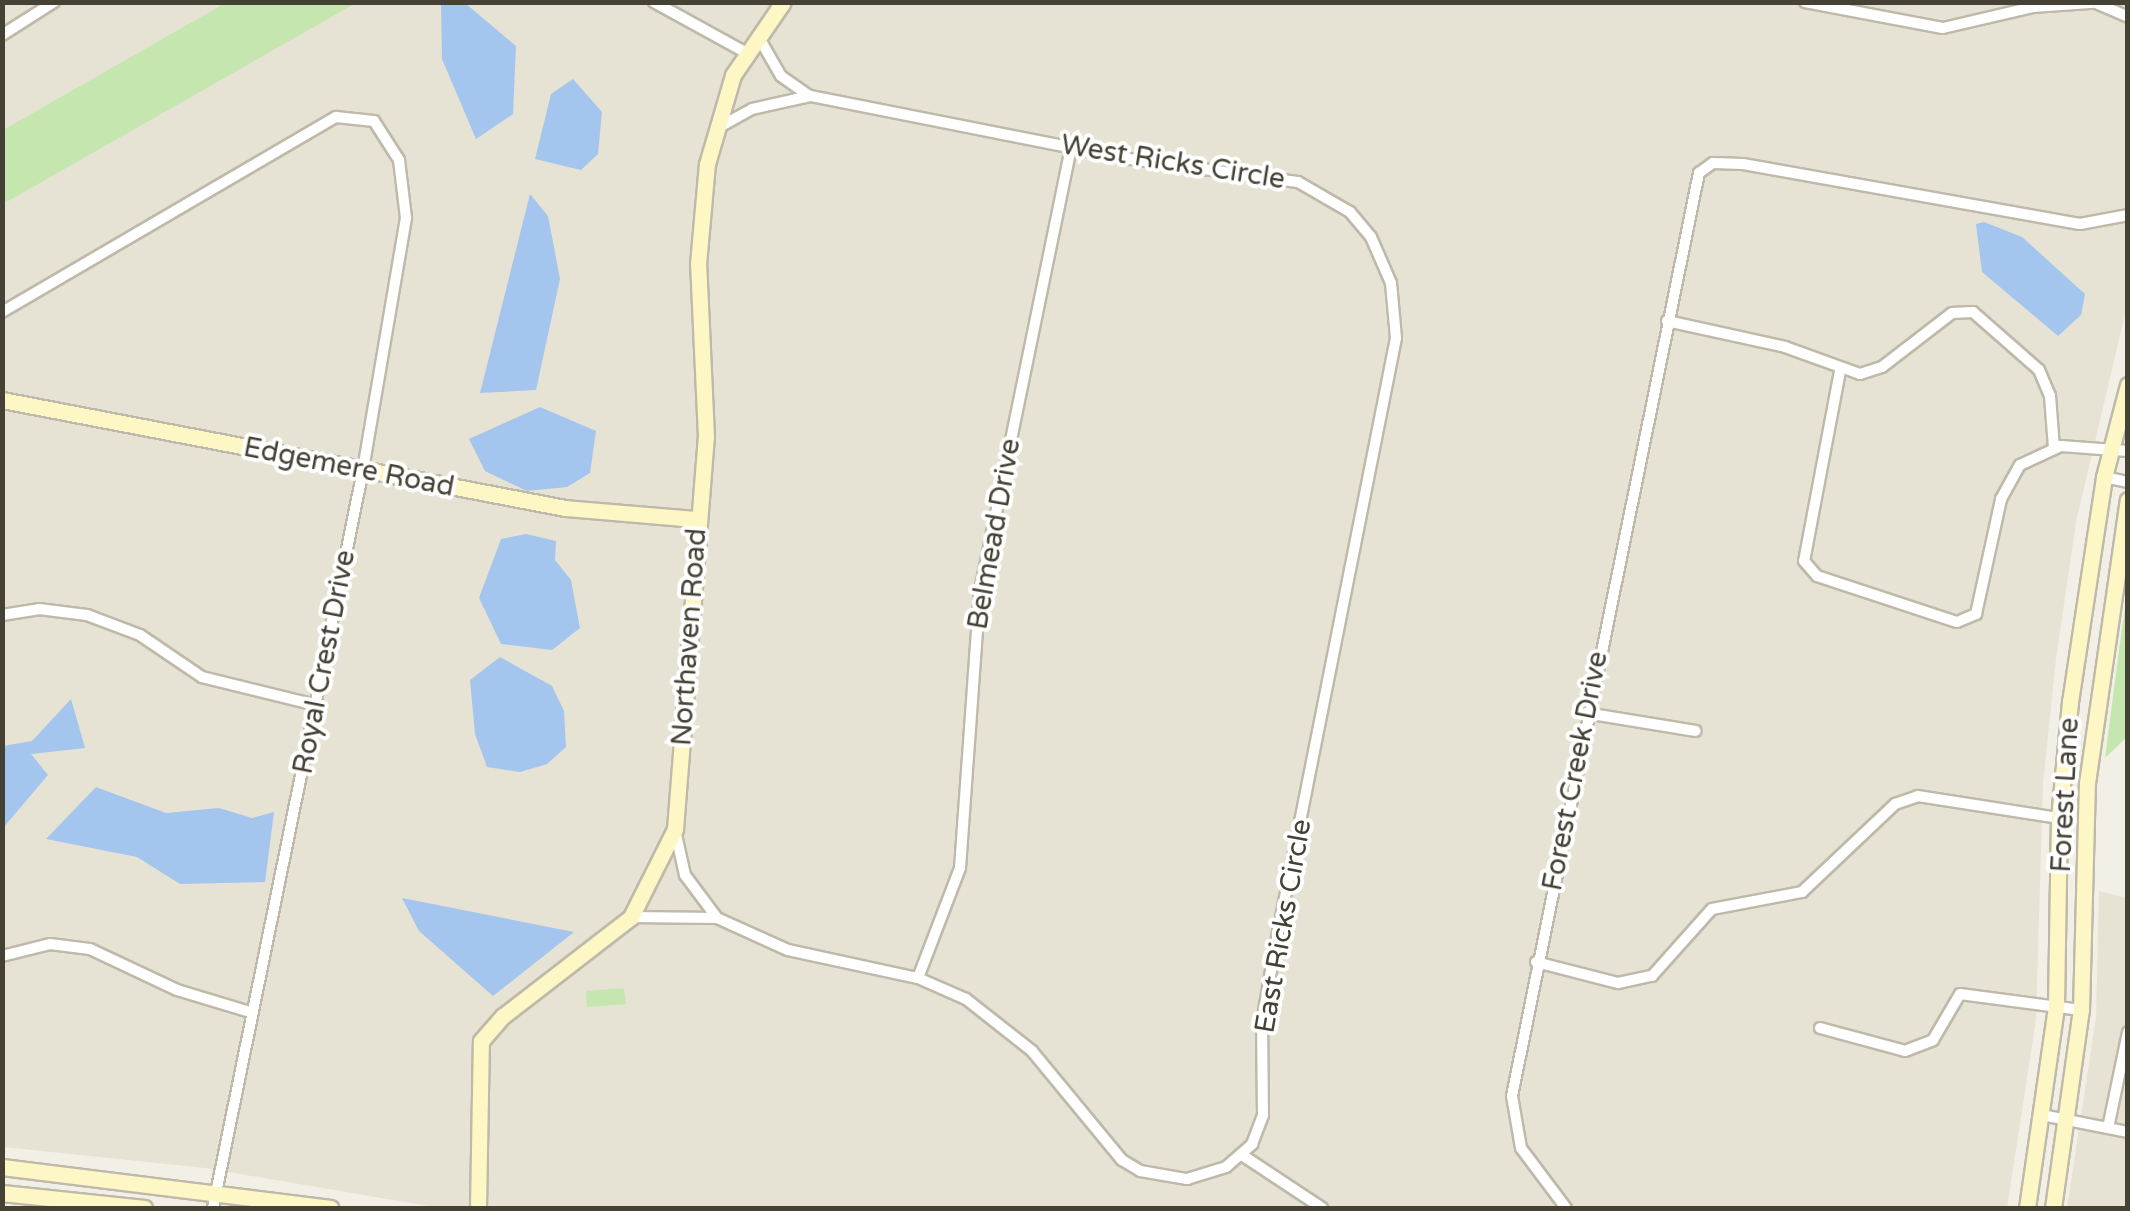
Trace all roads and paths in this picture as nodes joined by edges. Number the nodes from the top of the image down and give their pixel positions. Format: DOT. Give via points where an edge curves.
graph roads {
  1 [pos="54,2"];
  2 [pos="654,2"];
  3 [pos="783,2"];
  4 [pos="1805,2"];
  5 [pos="2059,3"];
  6 [pos="2101,3"];
  7 [pos="2128,17"];
  8 [pos="2,35"];
  9 [pos="758,36"];
  10 [pos="746,52"];
  11 [pos="810,96"];
  12 [pos="714,130"];
  13 [pos="1071,147"];
  14 [pos="2128,215"];
  15 [pos="2,312"];
  16 [pos="1667,321"];
  17 [pos="1840,370"];
  18 [pos="2128,385"];
  19 [pos="2,400"];
  20 [pos="2054,448"];
  21 [pos="2110,448"];
  22 [pos="2128,450"];
  23 [pos="363,470"];
  24 [pos="2104,477"];
  25 [pos="2128,482"];
  26 [pos="2128,500"];
  27 [pos="697,519"];
  28 [pos="2,615"];
  29 [pos="1342,616"];
  30 [pos="316,704"];
  31 [pos="1586,713"];
  32 [pos="1696,732"];
  33 [pos="2061,785"];
  34 [pos="2087,787"];
  35 [pos="2059,818"];
  36 [pos="675,828"];
  37 [pos="631,917"];
  38 [pos="717,918"];
  39 [pos="2,956"];
  40 [pos="1536,962"];
  41 [pos="918,978"];
  42 [pos="2056,1006"];
  43 [pos="2081,1010"];
  44 [pos="252,1013"];
  45 [pos="1820,1028"];
  46 [pos="2128,1032"];
  47 [pos="2042,1115"];
  48 [pos="2068,1120"];
  49 [pos="2108,1128"];
  50 [pos="2128,1132"];
  51 [pos="1242,1155"];
  52 [pos="2,1167"];
  53 [pos="136,1183"];
  54 [pos="2,1192"];
  55 [pos="215,1201"];
  56 [pos="136,1208"];
  57 [pos="144,1208"];
  58 [pos="330,1208"];
  59 [pos="478,1208"];
  60 [pos="1322,1208"];
  61 [pos="1566,1208"];
  62 [pos="2027,1208"];
  63 [pos="2054,1208"];
  1 -- 8 [label="street"];
  2 -- 10 [label="street"];
  3 -- 9 [label="main road, Northaven Road"];
  4 -- 5 [label="street" via="1957,28"];
  5 -- 6 [label="street"];
  6 -- 7 [label="street"];
  9 -- 10 [label="main road, Northaven Road"];
  9 -- 11 [label="street" via="781,76"];
  10 -- 12 [label="main road, Northaven Road"];
  11 -- 12 [label="street, West Ricks Circle" via="752,109"];
  11 -- 13 [label="street, West Ricks Circle"];
  12 -- 27 [label="main road, Northaven Road" via="698,264 707,400"];
  13 -- 29 [label="street, West Ricks Circle" via="1298,182 1350,212 1371,237 1391,283 1396,338"];
  13 -- 41 [label="street, Belmead Drive" via="980,591 960,868"];
  14 -- 16 [label="street, Forest Creek Drive" via="2080,224 1713,163 1697,179"];
  15 -- 23 [label="street, Royal Crest Drive" via="336,117 374,121 399,160 407,201"];
  16 -- 17 [label="street" via="1785,347"];
  16 -- 31 [label="street, Forest Creek Drive"];
  17 -- 20 [label="street" via="1872,373 1946,317 1973,312 2039,370 2050,396"];
  17 -- 20 [label="street" via="1804,552 1817,576 1968,620 1981,602 2010,478 2032,456"];
  18 -- 21 [label="main road, Forest Lane"];
  19 -- 23 [label="main road, Edgemere Road"];
  20 -- 21 [label="street"];
  21 -- 22 [label="street"];
  21 -- 24 [label="main road, Forest Lane"];
  23 -- 27 [label="main road, Edgemere Road" via="565,508"];
  23 -- 30 [label="street, Royal Crest Drive"];
  24 -- 25 [label="street"];
  24 -- 33 [label="main road, Forest Lane"];
  26 -- 34 [label="main road, Forest Lane"];
  27 -- 36 [label="main road, Northaven Road"];
  28 -- 30 [label="street" via="39,609 88,614 140,635 202,676"];
  29 -- 51 [label="street, East Ricks Circle" via="1262,1023 1263,1115"];
  30 -- 44 [label="street, Royal Crest Drive"];
  31 -- 32 [label="street"];
  31 -- 40 [label="street, Forest Creek Drive"];
  33 -- 34 [label="main road"];
  33 -- 35 [label="main road, Forest Lane"];
  34 -- 43 [label="main road, Forest Lane"];
  35 -- 40 [label="street" via="1977,810 1934,797 1903,800 1802,892 1712,909 1652,976 1618,983"];
  35 -- 42 [label="main road, Forest Lane"];
  36 -- 37 [label="main road, Northaven Road"];
  36 -- 38 [label="street" via="685,875"];
  37 -- 38 [label="street"];
  37 -- 59 [label="main road, Northaven Road" via="485,1034 477,1060"];
  38 -- 41 [label="street" via="788,950"];
  39 -- 44 [label="street" via="50,944 90,948 177,990"];
  40 -- 61 [label="street, Forest Creek Drive" via="1512,1096 1521,1148"];
  41 -- 51 [label="street" via="998,1021 1032,1051 1122,1160 1140,1171 1187,1179"];
  42 -- 43 [label="street"];
  42 -- 45 [label="street" via="1960,994 1934,1040 1905,1051"];
  42 -- 47 [label="main road, Forest Lane"];
  43 -- 48 [label="main road, Forest Lane"];
  44 -- 55 [label="street, Royal Crest Drive"];
  46 -- 49 [label="street"];
  47 -- 48 [label="street"];
  47 -- 62 [label="main road, Forest Lane"];
  48 -- 49 [label="street"];
  48 -- 63 [label="main road, Forest Lane"];
  49 -- 50 [label="street"];
  51 -- 60 [label="street"];
  52 -- 53 [label="main road"];
  53 -- 55 [label="main road"];
  53 -- 56 [label="main road"];
  54 -- 56 [label="main road"];
  55 -- 58 [label="main road"];
  56 -- 57 [label="main road"];
}
